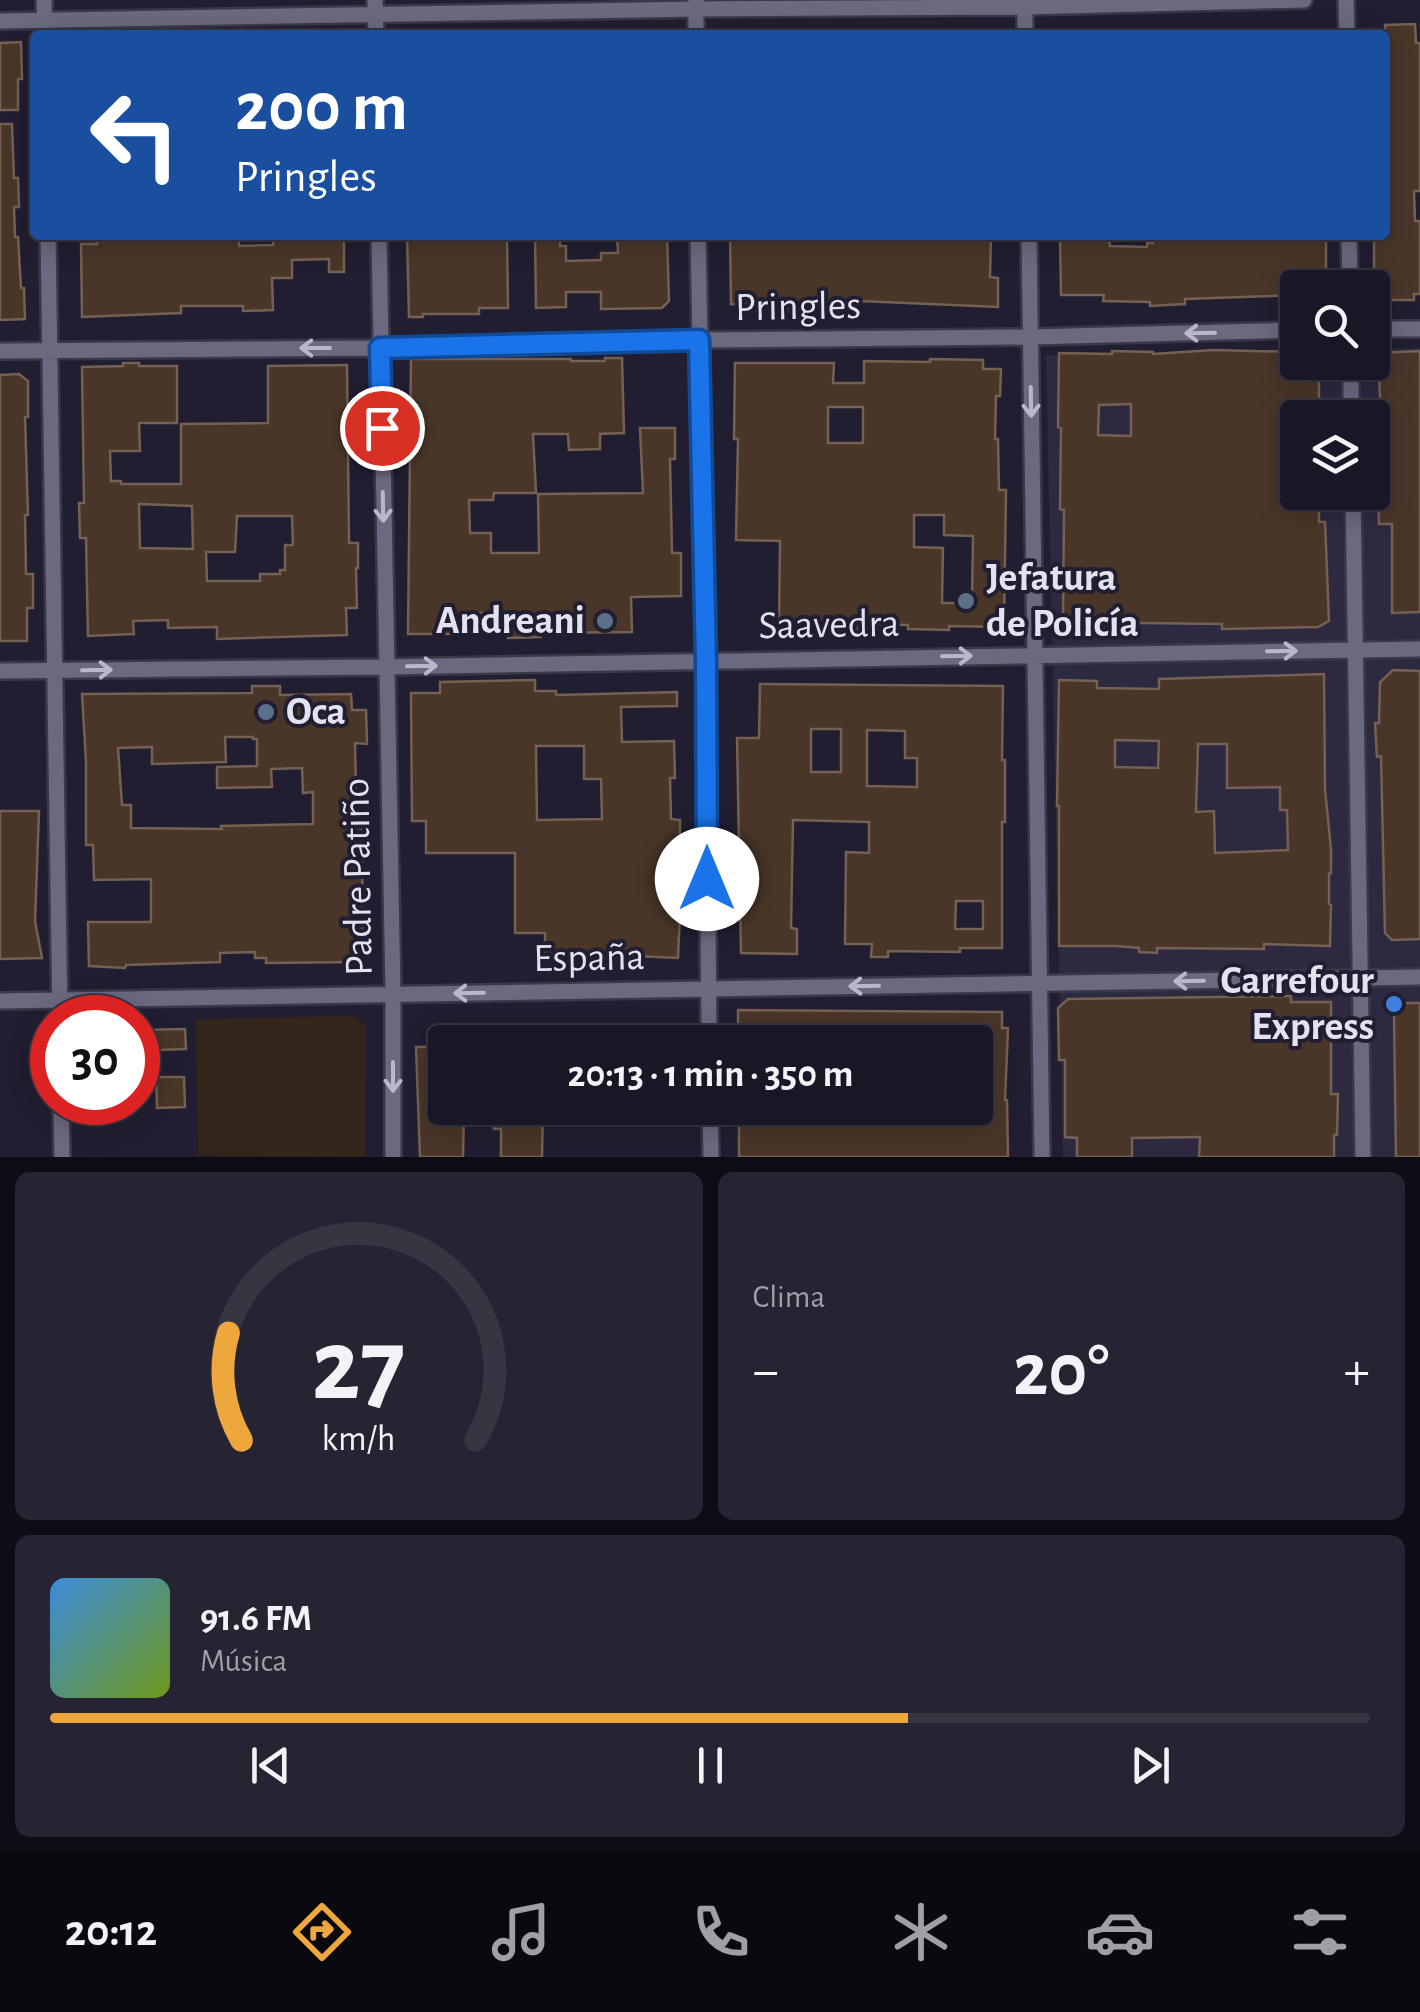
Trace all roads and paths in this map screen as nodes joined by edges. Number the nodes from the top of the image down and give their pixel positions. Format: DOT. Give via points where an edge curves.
graph roads {
  1 [pos="44,0"];
  2 [pos="1304,0"];
  3 [pos="1346,0"];
  4 [pos="696,4"];
  5 [pos="1025,4"];
  6 [pos="375,7"];
  7 [pos="0,21"];
  8 [pos="44,28"];
  9 [pos="696,30"];
  10 [pos="1025,30"];
  11 [pos="1347,30"];
  12 [pos="48,240"];
  13 [pos="378,240"];
  14 [pos="698,240"];
  15 [pos="1029,240"];
  16 [pos="1349,240"];
  17 [pos="1350,270"];
  18 [pos="1420,328"];
  19 [pos="1390,329"];
  20 [pos="1280,330"];
  21 [pos="1030,337"];
  22 [pos="699,340"];
  23 [pos="380,348"];
  24 [pos="49,350"];
  25 [pos="0,351"];
  26 [pos="1352,510"];
  27 [pos="1420,648"];
  28 [pos="1355,650"];
  29 [pos="1035,655"];
  30 [pos="706,660"];
  31 [pos="386,667"];
  32 [pos="55,670"];
  33 [pos="0,671"];
  34 [pos="1420,976"];
  35 [pos="1360,978"];
  36 [pos="1038,983"];
  37 [pos="708,989"];
  38 [pos="392,994"];
  39 [pos="60,995"];
  40 [pos="0,1001"];
  41 [pos="160,1004"];
  42 [pos="30,1005"];
  43 [pos="709,1025"];
  44 [pos="61,1125"];
  45 [pos="710,1125"];
  46 [pos="62,1157"];
  47 [pos="394,1157"];
  48 [pos="711,1157"];
  49 [pos="1042,1157"];
  50 [pos="1364,1157"];
  1 -- 8 [label="street"];
  2 -- 5 [label="street"];
  3 -- 11 [label="street"];
  4 -- 5 [label="street"];
  4 -- 6 [label="street"];
  4 -- 9 [label="street"];
  5 -- 10 [label="street"];
  6 -- 8 [label="street"];
  7 -- 8 [label="street"];
  12 -- 24 [label="street"];
  13 -- 23 [label="street, Padre Patiño"];
  14 -- 22 [label="street"];
  15 -- 21 [label="street"];
  16 -- 17 [label="street"];
  18 -- 19 [label="street"];
  20 -- 21 [label="street, Pringles, one-way"];
  21 -- 22 [label="street, Pringles"];
  21 -- 29 [label="street, one-way"];
  22 -- 23 [label="street, Pringles"];
  22 -- 30 [label="street"];
  23 -- 24 [label="street, Pringles, one-way"];
  23 -- 31 [label="street, Padre Patiño, one-way"];
  24 -- 25 [label="street, Pringles"];
  24 -- 32 [label="street"];
  26 -- 28 [label="street"];
  27 -- 28 [label="street, Saavedra"];
  29 -- 28 [label="street, Saavedra, one-way"];
  28 -- 35 [label="street"];
  30 -- 29 [label="street, Saavedra, one-way"];
  29 -- 36 [label="street"];
  31 -- 30 [label="street, Saavedra, one-way"];
  30 -- 37 [label="street"];
  32 -- 31 [label="street, Saavedra, one-way"];
  31 -- 38 [label="street, Padre Patiño"];
  32 -- 33 [label="street, Saavedra"];
  32 -- 39 [label="street"];
  34 -- 35 [label="street, España"];
  35 -- 36 [label="street, España, one-way"];
  35 -- 50 [label="street"];
  36 -- 37 [label="street, España, one-way"];
  36 -- 49 [label="street"];
  37 -- 38 [label="street, España, one-way"];
  37 -- 43 [label="street"];
  38 -- 41 [label="street, España"];
  38 -- 47 [label="street, Padre Patiño, one-way"];
  40 -- 42 [label="street, España"];
  44 -- 46 [label="street"];
  45 -- 48 [label="street"];
}
